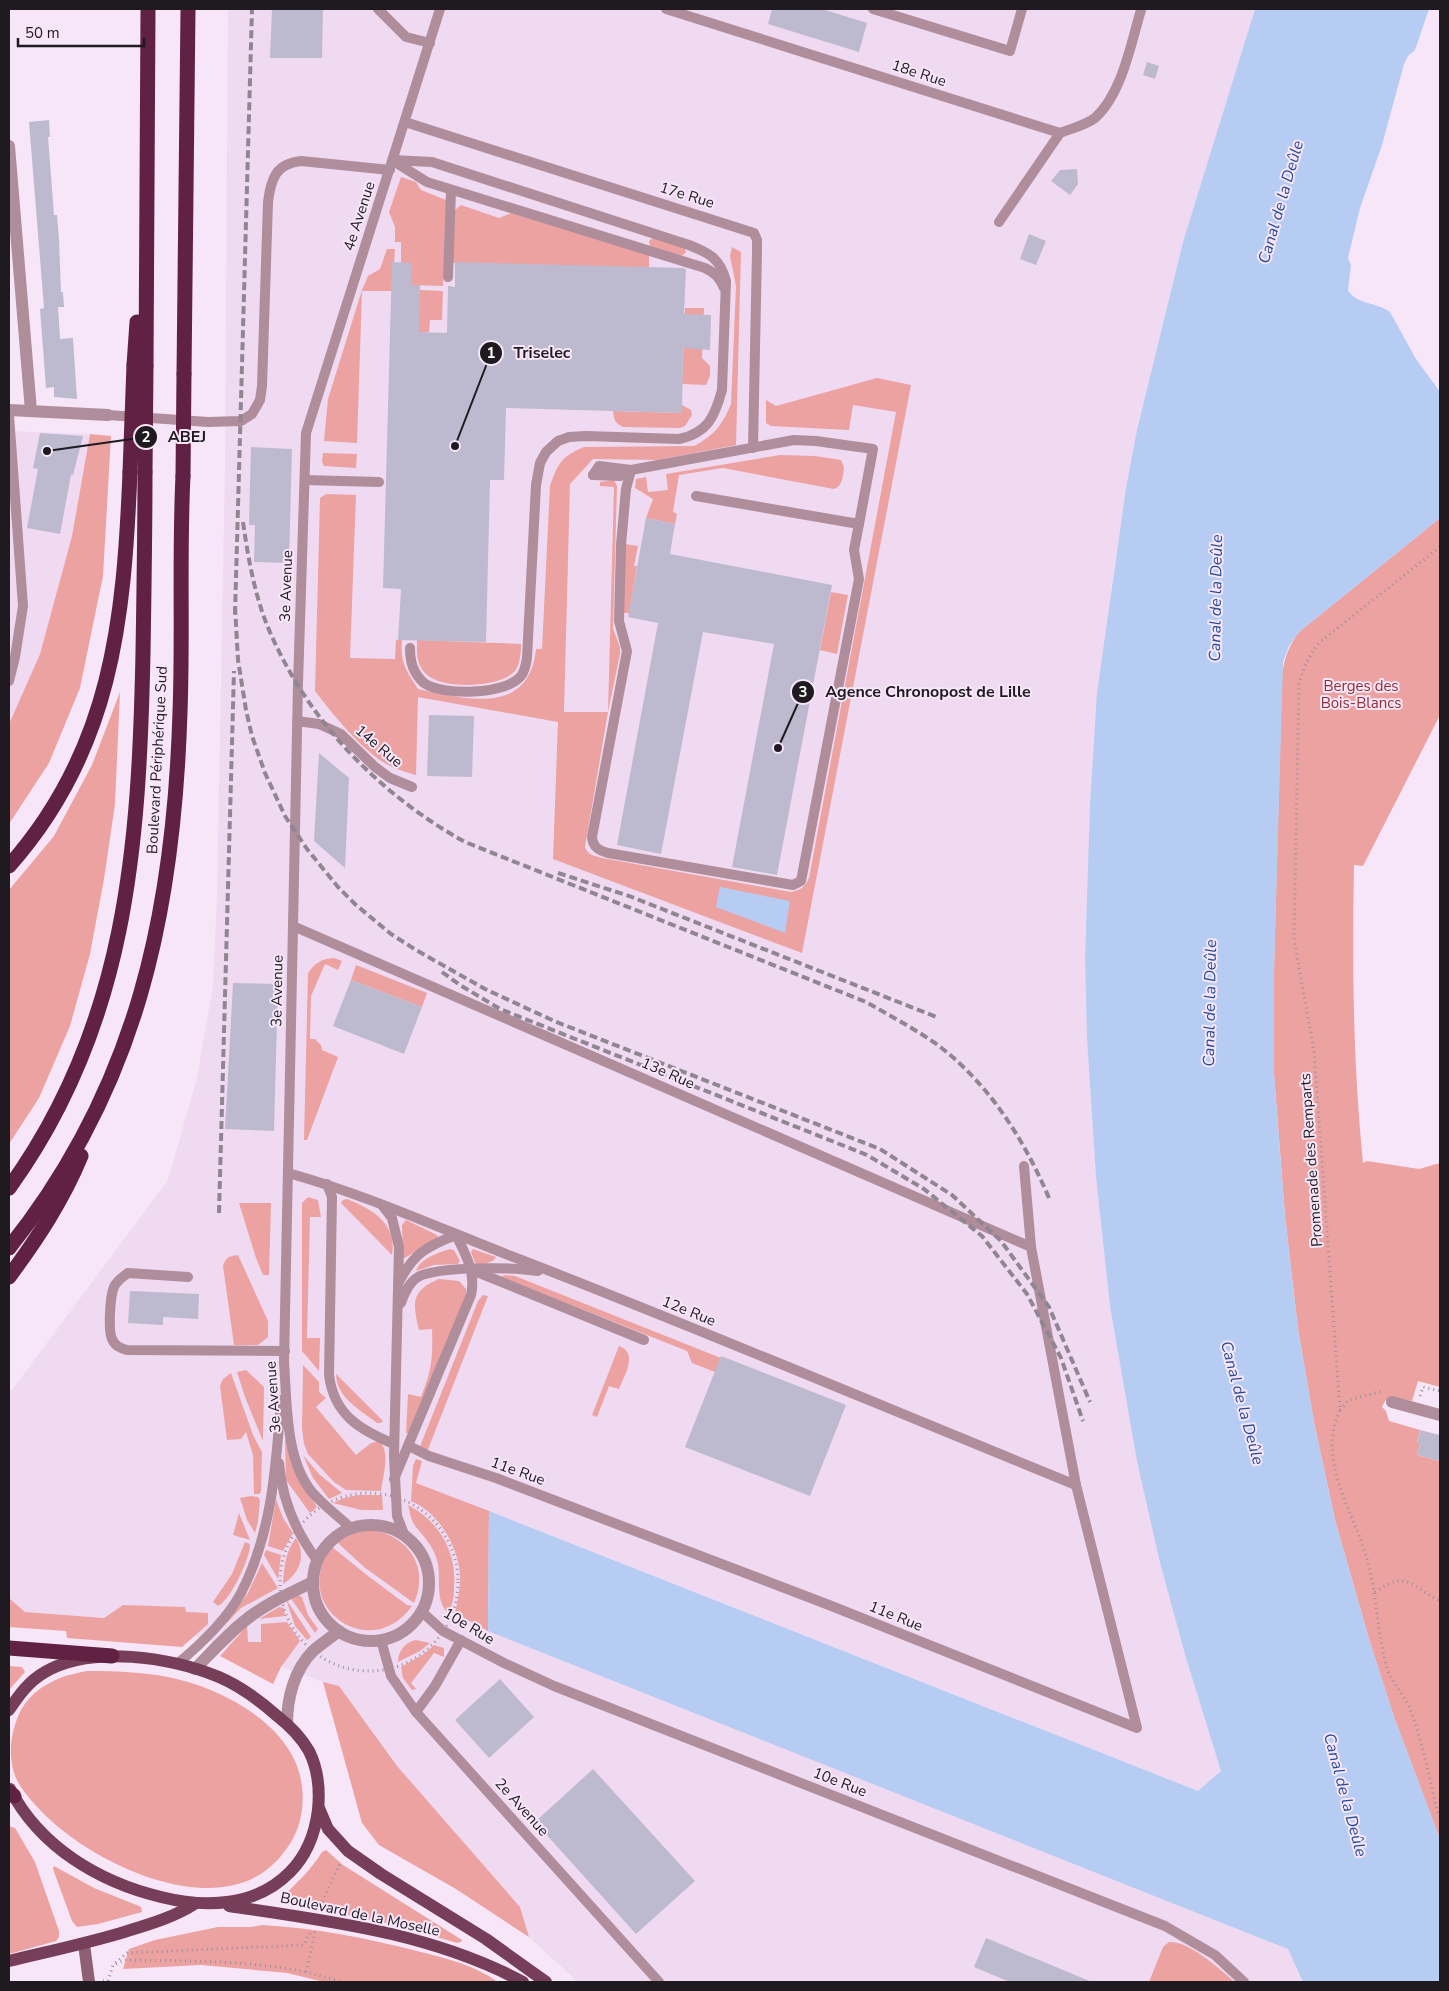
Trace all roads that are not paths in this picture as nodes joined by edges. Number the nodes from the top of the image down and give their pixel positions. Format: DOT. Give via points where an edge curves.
graph roads {
  1 [pos="148,9"];
  2 [pos="188,9"];
  3 [pos="378,9"];
  4 [pos="440,9"];
  5 [pos="666,9"];
  6 [pos="873,9"];
  7 [pos="1022,9"];
  8 [pos="1141,10"];
  9 [pos="430,44"];
  10 [pos="405,122"];
  11 [pos="1060,134"];
  12 [pos="9,146"];
  13 [pos="391,165"];
  14 [pos="451,190"];
  15 [pos="999,222"];
  16 [pos="13,252"];
  17 [pos="448,278"];
  18 [pos="726,294"];
  19 [pos="9,410"];
  20 [pos="31,411"];
  21 [pos="9,415"];
  22 [pos="108,416"];
  23 [pos="306,432"];
  24 [pos="753,448"];
  25 [pos="138,472"];
  26 [pos="305,480"];
  27 [pos="379,482"];
  28 [pos="696,496"];
  29 [pos="859,524"];
  30 [pos="410,648"];
  31 [pos="9,681"];
  32 [pos="297,721"];
  33 [pos="412,787"];
  34 [pos="9,866"];
  35 [pos="293,926"];
  36 [pos="108,1086"];
  37 [pos="1024,1166"];
  38 [pos="288,1172"];
  39 [pos="327,1184"];
  40 [pos="9,1188"];
  41 [pos="382,1204"];
  42 [pos="456,1235"];
  43 [pos="1031,1247"];
  44 [pos="9,1248"];
  45 [pos="472,1270"];
  46 [pos="557,1274"];
  47 [pos="9,1277"];
  48 [pos="188,1277"];
  49 [pos="398,1282"];
  50 [pos="398,1311"];
  51 [pos="644,1340"];
  52 [pos="284,1356"];
  53 [pos="1390,1396"];
  54 [pos="1440,1415"];
  55 [pos="279,1427"];
  56 [pos="394,1444"];
  57 [pos="409,1446"];
  58 [pos="394,1479"];
  59 [pos="1076,1485"];
  60 [pos="351,1528"];
  61 [pos="404,1534"];
  62 [pos="318,1560"];
  63 [pos="313,1582"];
  64 [pos="422,1612"];
  65 [pos="338,1631"];
  66 [pos="381,1640"];
  67 [pos="461,1640"];
  68 [pos="9,1648"];
  69 [pos="112,1656"];
  70 [pos="177,1664"];
  71 [pos="195,1669"];
  72 [pos="9,1710"];
  73 [pos="416,1712"];
  74 [pos="288,1724"];
  75 [pos="10,1791"];
  76 [pos="318,1806"];
  77 [pos="196,1903"];
  78 [pos="214,1904"];
  79 [pos="84,1944"];
  80 [pos="9,1961"];
  81 [pos="89,1982"];
  82 [pos="523,1982"];
  83 [pos="546,1982"];
  84 [pos="659,1982"];
  85 [pos="1244,1982"];
  1 -- 25 [label="highway, bridge"];
  2 -- 36 [label="highway, Boulevard Périphérique Sud, bridge" via="180,711 172,838 157,932 145,980"];
  3 -- 9 [label="lane" via="406,37"];
  4 -- 9 [label="lane, 4e Avenue"];
  5 -- 11 [label="lane, 18e Rue"];
  6 -- 7 [label="lane" via="1010,51"];
  8 -- 11 [label="lane" via="1124,70 1109,102 1094,119"];
  9 -- 10 [label="lane, 4e Avenue"];
  10 -- 13 [label="lane, 4e Avenue"];
  10 -- 24 [label="lane, 17e Rue" via="754,233 757,251"];
  11 -- 15 [label="lane"];
  12 -- 16 [label="street"];
  13 -- 14 [label="lane"];
  13 -- 18 [label="lane" via="432,162 704,251 723,269"];
  13 -- 22 [label="lane" via="289,162 273,178 268,202 262,386 260,400 252,414 240,420 208,422"];
  13 -- 23 [label="lane, 4e Avenue"];
  14 -- 17 [label="lane"];
  14 -- 18 [label="lane" via="705,268 721,281"];
  16 -- 20 [label="street"];
  18 -- 30 [label="lane" via="722,390 718,406 702,430 679,439 569,437 558,441 543,457 536,484 527,658 521,677 501,689 486,692 441,688 426,684 417,676 411,666"];
  19 -- 20 [label="street"];
  20 -- 22 [label="street"];
  21 -- 31 [label="lane" via="23,606"];
  23 -- 26 [label="lane, 3e Avenue"];
  24 -- 29 [label="lane" via="794,440 873,449"];
  24 -- 29 [label="lane" via="630,470 621,545 619,621 627,651 592,837 593,844 601,851 793,885 801,882 858,588 859,572 854,550"];
  25 -- 34 [label="highway" via="116,642 94,722 78,763 63,789"];
  25 -- 40 [label="highway" via="139,773 132,856 120,930 102,1002 75,1073 40,1141"];
  26 -- 27 [label="lane"];
  26 -- 32 [label="lane, 3e Avenue"];
  28 -- 29 [label="lane"];
  32 -- 33 [label="lane, 14e Rue" via="319,724 341,734 390,778"];
  32 -- 35 [label="lane, 3e Avenue"];
  35 -- 38 [label="lane, 3e Avenue"];
  35 -- 43 [label="lane, 13e Rue"];
  36 -- 44 [label="highway, Boulevard Périphérique Sud" via="63,1170"];
  36 -- 47 [label="highway" via="64,1194"];
  37 -- 43 [label="lane"];
  38 -- 39 [label="lane, 12e Rue"];
  38 -- 52 [label="lane, 3e Avenue"];
  39 -- 41 [label="lane, 12e Rue"];
  39 -- 56 [label="lane" via="332,1197 331,1389 338,1405 353,1423"];
  41 -- 42 [label="lane, 12e Rue"];
  41 -- 49 [label="lane" via="396,1230"];
  42 -- 45 [label="lane"];
  42 -- 46 [label="lane, 12e Rue"];
  42 -- 49 [label="lane" via="424,1249"];
  43 -- 59 [label="lane"];
  45 -- 46 [label="lane" via="529,1269"];
  45 -- 50 [label="lane" via="437,1271 416,1278 407,1289"];
  45 -- 51 [label="lane"];
  45 -- 57 [label="lane" via="474,1283 471,1295"];
  46 -- 59 [label="lane, 12e Rue"];
  48 -- 52 [label="lane" via="128,1273 118,1281 113,1289 110,1329 118,1348"];
  49 -- 50 [label="lane"];
  50 -- 56 [label="lane"];
  52 -- 55 [label="lane"];
  52 -- 60 [label="lane, 3e Avenue" via="292,1447 301,1473 311,1490"];
  53 -- 54 [label="street"];
  55 -- 62 [label="lane" via="279,1464 286,1505 304,1543"];
  55 -- 70 [label="lane" via="268,1521 260,1550 240,1595 214,1629"];
  56 -- 58 [label="lane"];
  57 -- 58 [label="lane"];
  57 -- 59 [label="lane, 11e Rue" via="829,1605 1137,1728"];
  58 -- 61 [label="lane" via="398,1516"];
  60 -- 61 [label="street" via="369,1524 387,1526"];
  60 -- 62 [label="street" via="331,1540"];
  61 -- 64 [label="street" via="426,1561 428,1596"];
  62 -- 63 [label="street"];
  63 -- 65 [label="street" via="316,1601 325,1618"];
  63 -- 71 [label="street" via="281,1597 242,1623"];
  64 -- 66 [label="street" via="411,1626 396,1636"];
  64 -- 67 [label="lane, 10e Rue" via="443,1631"];
  65 -- 66 [label="street" via="356,1639"];
  65 -- 74 [label="street" via="313,1651 292,1685"];
  66 -- 73 [label="lane, 2e Avenue" via="391,1676"];
  67 -- 73 [label="lane"];
  67 -- 85 [label="lane, 10e Rue" via="554,1686 1165,1926 1215,1954"];
  68 -- 69 [label="highway"];
  69 -- 70 [label="main road"];
  69 -- 72 [label="main road" via="67,1663 45,1672 25,1687"];
  70 -- 71 [label="main road"];
  71 -- 74 [label="main road" via="241,1689"];
  73 -- 84 [label="lane, 2e Avenue"];
  74 -- 76 [label="main road" via="314,1762"];
  75 -- 77 [label="main road" via="44,1835 82,1865 138,1891"];
  76 -- 78 [label="main road" via="312,1840 302,1859 286,1876 268,1889 246,1898"];
  76 -- 83 [label="main road, Boulevard de la Moselle" via="328,1829 348,1851 486,1939"];
  77 -- 78 [label="main road"];
  77 -- 79 [label="main road" via="156,1923"];
  78 -- 82 [label="main road, Boulevard de la Moselle" via="316,1925 395,1935 481,1961"];
  79 -- 80 [label="main road"];
  79 -- 81 [label="street"];
}
